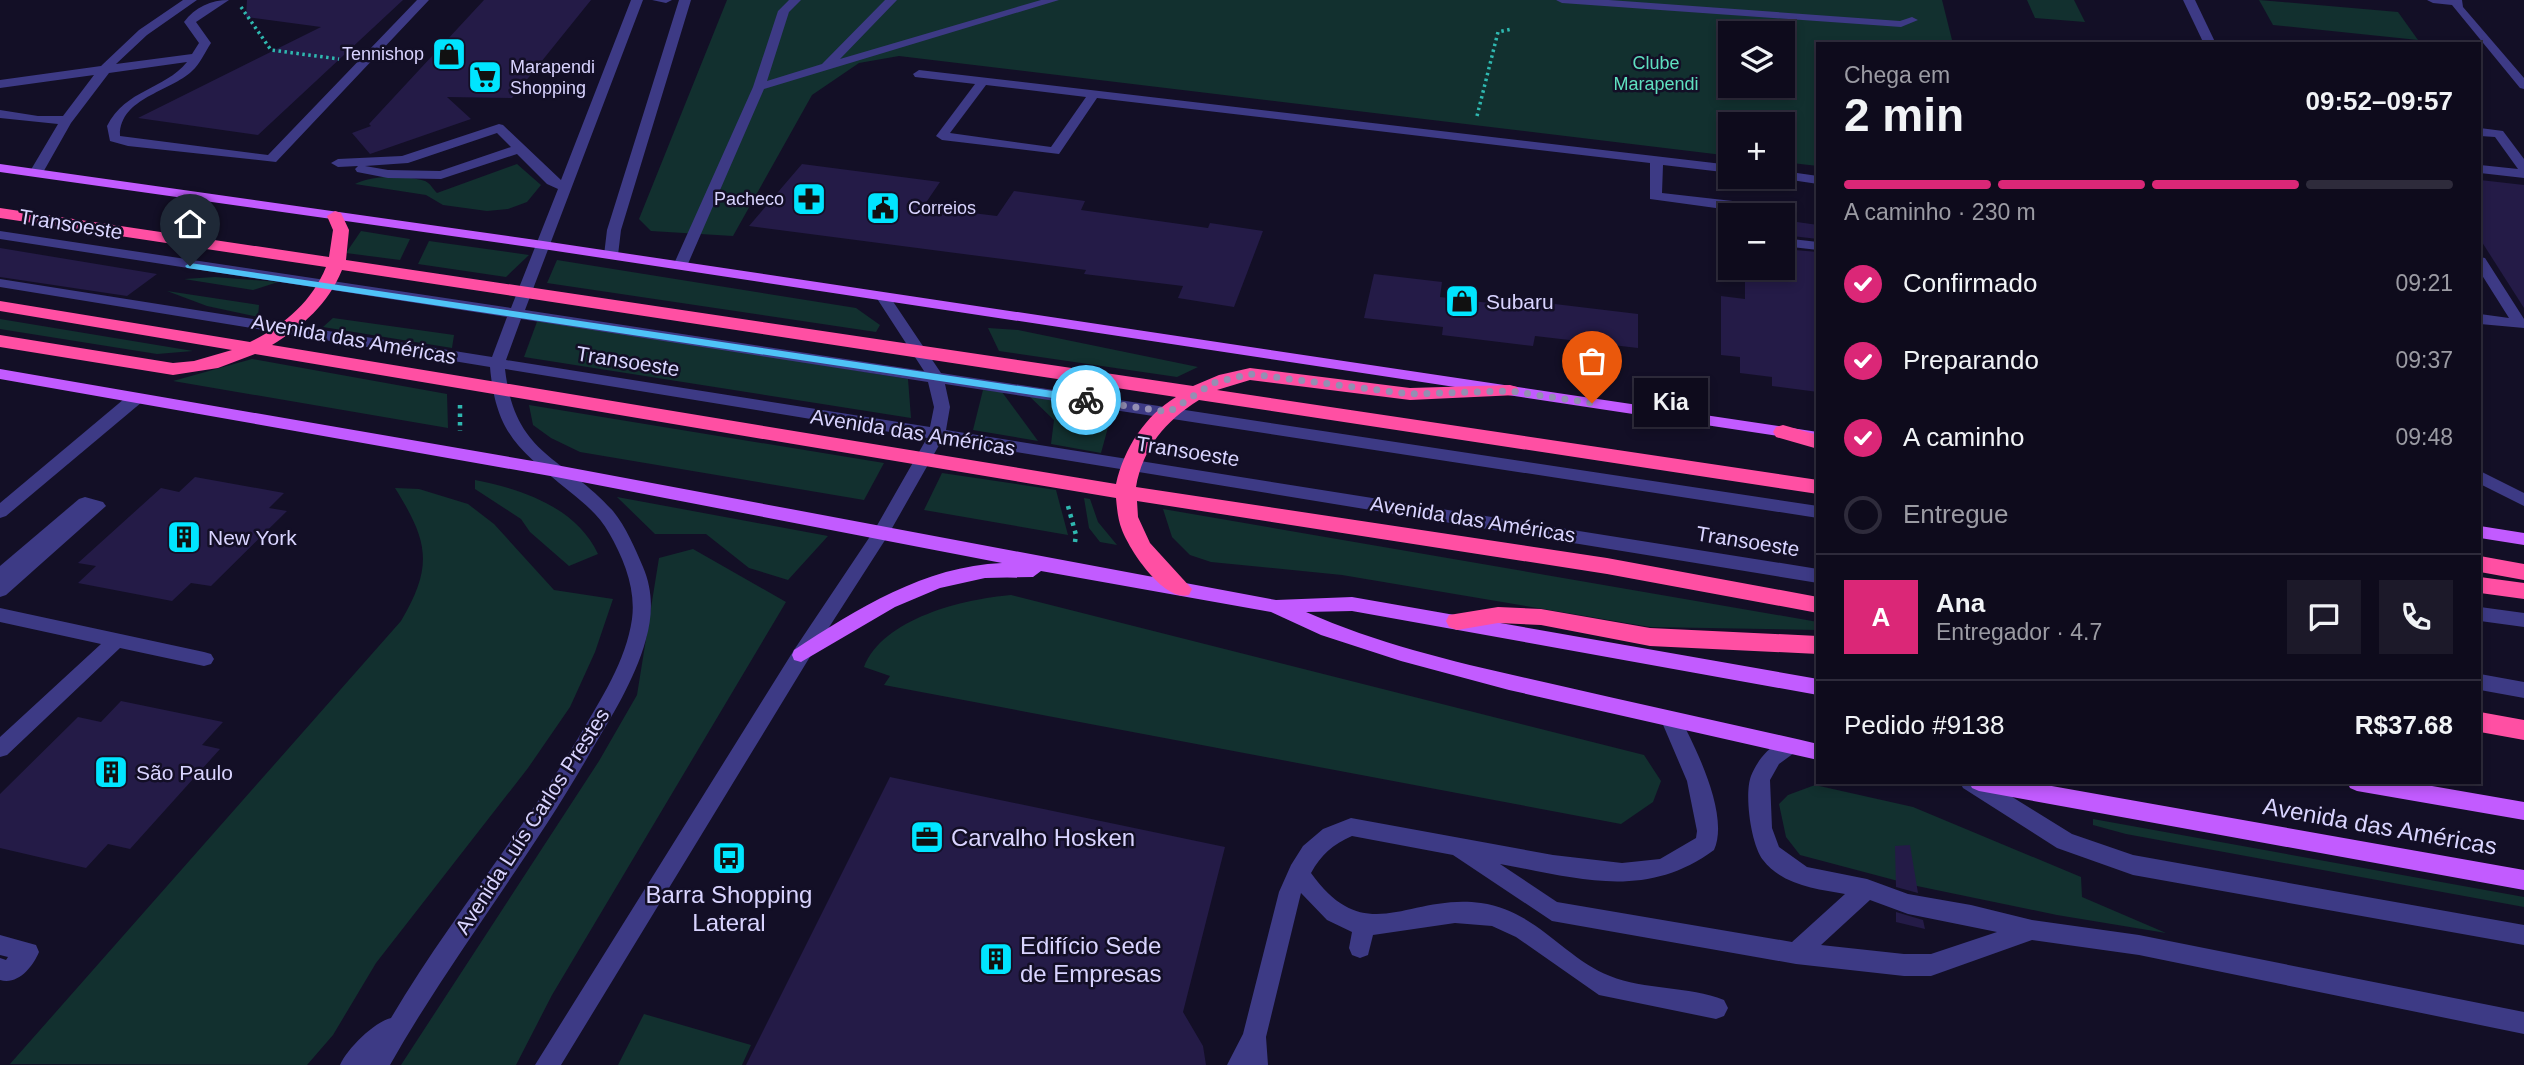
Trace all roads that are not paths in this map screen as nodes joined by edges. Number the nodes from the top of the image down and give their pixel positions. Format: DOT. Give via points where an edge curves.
graph roads {
  1 [pos="191,0"];
  2 [pos="223,0"];
  3 [pos="423,0"];
  4 [pos="637,0"];
  5 [pos="658,0"];
  6 [pos="666,0"];
  7 [pos="685,0"];
  8 [pos="795,0"];
  9 [pos="891,0"];
  10 [pos="1053,0"];
  11 [pos="1562,0"];
  12 [pos="2189,0"];
  13 [pos="2434,0"];
  14 [pos="1604,1"];
  15 [pos="2456,1"];
  16 [pos="783,5"];
  17 [pos="1912,20"];
  18 [pos="2209,42"];
  19 [pos="196,57"];
  20 [pos="825,68"];
  21 [pos="107,69"];
  22 [pos="919,74"];
  23 [pos="983,81"];
  24 [pos="0,84"];
  25 [pos="2524,85"];
  26 [pos="758,87"];
  27 [pos="1094,94"];
  28 [pos="0,114"];
  29 [pos="68,120"];
  30 [pos="2481,132"];
  31 [pos="518,149"];
  32 [pos="1657,160"];
  33 [pos="1718,167"];
  34 [pos="0,168"];
  35 [pos="2524,168"];
  36 [pos="2481,169"];
  37 [pos="36,173"];
  38 [pos="2524,174"];
  39 [pos="1795,177"];
  40 [pos="1816,180"];
  41 [pos="563,186"];
  42 [pos="1718,203"];
  43 [pos="0,214"];
  44 [pos="335,216"];
  45 [pos="0,235"];
  46 [pos="1795,243"];
  47 [pos="0,244"];
  48 [pos="543,245"];
  49 [pos="1816,246"];
  50 [pos="611,255"];
  51 [pos="2481,263"];
  52 [pos="336,264"];
  53 [pos="680,266"];
  54 [pos="217,270"];
  55 [pos="0,280"];
  56 [pos="328,285"];
  57 [pos="524,292"];
  58 [pos="883,297"];
  59 [pos="0,306"];
  60 [pos="517,313"];
  61 [pos="2481,319"];
  62 [pos="287,330"];
  63 [pos="0,341"];
  64 [pos="250,348"];
  65 [pos="919,352"];
  66 [pos="497,363"];
  67 [pos="0,374"];
  68 [pos="935,376"];
  69 [pos="498,390"];
  70 [pos="1510,391"];
  71 [pos="1194,395"];
  72 [pos="136,398"];
  73 [pos="1169,412"];
  74 [pos="1783,432"];
  75 [pos="937,434"];
  76 [pos="1816,440"];
  77 [pos="924,460"];
  78 [pos="1131,465"];
  79 [pos="556,471"];
  80 [pos="2481,478"];
  81 [pos="1816,487"];
  82 [pos="1126,493"];
  83 [pos="2524,500"];
  84 [pos="0,512"];
  85 [pos="1816,512"];
  86 [pos="2481,532"];
  87 [pos="881,533"];
  88 [pos="2524,539"];
  89 [pos="2481,564"];
  90 [pos="1066,569"];
  91 [pos="2524,572"];
  92 [pos="0,576"];
  93 [pos="1816,576"];
  94 [pos="2481,584"];
  95 [pos="1181,589"];
  96 [pos="0,590"];
  97 [pos="2524,591"];
  98 [pos="1816,605"];
  99 [pos="1274,606"];
  100 [pos="2481,614"];
  101 [pos="0,615"];
  102 [pos="1457,621"];
  103 [pos="2524,621"];
  104 [pos="117,640"];
  105 [pos="1816,645"];
  106 [pos="801,655"];
  107 [pos="204,659"];
  108 [pos="2481,682"];
  109 [pos="1816,687"];
  110 [pos="2524,690"];
  111 [pos="1671,720"];
  112 [pos="2481,722"];
  113 [pos="2524,730"];
  114 [pos="1787,747"];
  115 [pos="0,749"];
  116 [pos="1816,752"];
  117 [pos="1973,784"];
  118 [pos="1990,784"];
  119 [pos="2369,784"];
  120 [pos="2524,811"];
  121 [pos="1458,847"];
  122 [pos="1300,872"];
  123 [pos="2524,880"];
  124 [pos="1867,889"];
  125 [pos="1364,925"];
  126 [pos="2032,930"];
  127 [pos="2524,935"];
  128 [pos="0,946"];
  129 [pos="1360,948"];
  130 [pos="1796,953"];
  131 [pos="0,970"];
  132 [pos="1716,1008"];
  133 [pos="403,1017"];
  134 [pos="2524,1023"];
  135 [pos="1254,1037"];
  136 [pos="352,1065"];
  137 [pos="377,1065"];
  138 [pos="547,1065"];
  139 [pos="1239,1065"];
  140 [pos="1256,1065"];
  1 -- 21 [label="street" via="149,25"];
  2 -- 19 [label="street" via="190,22 205,43"];
  3 -- 19 [label="street" via="271,159 114,138 114,123 140,94 187,70"];
  4 -- 41 [label="street, Avenida Luís Carlos Prestes"];
  5 -- 6 [label="street"];
  7 -- 50 [label="street" via="614,230"];
  8 -- 16 [label="street"];
  9 -- 20 [label="street"];
  10 -- 20 [label="street"];
  11 -- 14 [label="street"];
  12 -- 18 [label="street"];
  13 -- 15 [label="street"];
  14 -- 17 [label="street" via="1900,24"];
  15 -- 25 [label="street"];
  16 -- 26 [label="street"];
  19 -- 21 [label="street"];
  20 -- 26 [label="street"];
  21 -- 24 [label="street"];
  21 -- 29 [label="street"];
  22 -- 23 [label="street"];
  23 -- 27 [label="street"];
  23 -- 27 [label="street" via="942,136 1054,151"];
  26 -- 53 [label="street"];
  27 -- 32 [label="street"];
  28 -- 29 [label="street"];
  29 -- 37 [label="street"];
  30 -- 35 [label="street" via="2499,134"];
  31 -- 31 [label="street" via="499,128 403,160 338,163 388,174 432,176"];
  31 -- 41 [label="street"];
  32 -- 33 [label="street"];
  32 -- 42 [label="street" via="1655,196"];
  34 -- 37 [label="main road"];
  36 -- 38 [label="street"];
  37 -- 44 [label="main road"];
  39 -- 40 [label="street"];
  41 -- 48 [label="street, Avenida Luís Carlos Prestes"];
  43 -- 52 [label="highway"];
  44 -- 48 [label="main road"];
  44 -- 52 [label="highway" via="341,231"];
  45 -- 54 [label="street, Transoeste"];
  46 -- 49 [label="street"];
  47 -- 54 [label="street, Transoeste" via="189,274"];
  48 -- 50 [label="main road"];
  48 -- 57 [label="street, Avenida Luís Carlos Prestes"];
  50 -- 53 [label="main road"];
  51 -- 61 [label="street" via="2520,324"];
  52 -- 56 [label="highway"];
  52 -- 57 [label="highway"];
  53 -- 58 [label="main road"];
  54 -- 56 [label="street, Transoeste"];
  55 -- 62 [label="street, Transoeste"];
  56 -- 60 [label="street, Transoeste"];
  56 -- 62 [label="highway"];
  57 -- 60 [label="street, Avenida Luís Carlos Prestes"];
  57 -- 65 [label="highway"];
  58 -- 65 [label="street"];
  58 -- 70 [label="main road"];
  59 -- 64 [label="highway, Avenida das Américas"];
  60 -- 66 [label="street, Avenida Luís Carlos Prestes"];
  60 -- 68 [label="street, Transoeste"];
  62 -- 64 [label="highway"];
  62 -- 66 [label="street, Transoeste"];
  63 -- 64 [label="highway" via="174,369"];
  64 -- 69 [label="highway, Avenida das Américas"];
  65 -- 68 [label="street"];
  65 -- 71 [label="highway"];
  66 -- 69 [label="street, Avenida Luís Carlos Prestes"];
  66 -- 75 [label="street, Transoeste"];
  67 -- 72 [label="main road"];
  68 -- 73 [label="street, Transoeste"];
  68 -- 75 [label="street" via="942,407"];
  69 -- 77 [label="highway, Avenida das Américas"];
  69 -- 79 [label="street, Avenida Luís Carlos Prestes" via="513,431"];
  70 -- 71 [label="highway" via="1410,394 1250,374 1223,379"];
  70 -- 74 [label="main road"];
  71 -- 73 [label="highway"];
  71 -- 81 [label="highway"];
  72 -- 79 [label="main road"];
  72 -- 84 [label="street"];
  73 -- 78 [label="highway" via="1154,426"];
  73 -- 85 [label="street, Transoeste"];
  74 -- 76 [label="highway"];
  75 -- 77 [label="street"];
  75 -- 78 [label="street, Transoeste"];
  77 -- 82 [label="highway, Avenida das Américas"];
  77 -- 87 [label="street"];
  78 -- 82 [label="highway"];
  78 -- 93 [label="street, Transoeste"];
  79 -- 87 [label="main road"];
  79 -- 133 [label="street, Avenida Luís Carlos Prestes" via="608,517 632,562 643,603 634,649 578,757"];
  80 -- 83 [label="street"];
  82 -- 95 [label="highway" via="1134,536 1159,571"];
  82 -- 98 [label="highway, Avenida das Américas" via="1607,566"];
  86 -- 88 [label="main road"];
  87 -- 90 [label="main road"];
  87 -- 106 [label="street"];
  89 -- 91 [label="highway"];
  90 -- 95 [label="main road"];
  90 -- 106 [label="main road" via="985,571 920,588 878,607"];
  92 -- 96 [label="street" via="85,503 97,506"];
  94 -- 97 [label="highway"];
  95 -- 99 [label="main road"];
  99 -- 102 [label="main road" via="1352,604"];
  99 -- 111 [label="main road" via="1401,654"];
  100 -- 103 [label="street"];
  101 -- 104 [label="street"];
  102 -- 105 [label="highway" via="1498,615 1541,617 1650,637"];
  102 -- 109 [label="main road"];
  104 -- 107 [label="street"];
  104 -- 115 [label="street"];
  106 -- 138 [label="street"];
  108 -- 110 [label="street"];
  111 -- 114 [label="main road"];
  111 -- 121 [label="street" via="1709,821 1706,843 1693,853 1645,872 1606,871"];
  112 -- 113 [label="highway"];
  114 -- 116 [label="main road"];
  114 -- 124 [label="street" via="1772,758 1760,779 1761,828 1770,853 1803,876"];
  117 -- 127 [label="street" via="2065,841 2133,865"];
  118 -- 123 [label="main road, Avenida das Américas"];
  119 -- 120 [label="main road, Avenida das Américas"];
  121 -- 122 [label="street" via="1352,827 1330,836 1311,853"];
  121 -- 130 [label="street" via="1552,911"];
  122 -- 125 [label="street" via="1320,901"];
  122 -- 135 [label="street" via="1290,892"];
  124 -- 126 [label="street" via="1908,904"];
  124 -- 130 [label="street"];
  125 -- 129 [label="street"];
  125 -- 132 [label="street" via="1455,913 1490,915 1515,924 1607,987"];
  126 -- 130 [label="street" via="1931,965"];
  126 -- 134 [label="street" via="2139,945"];
  128 -- 131 [label="street" via="28,952 10,972"];
  133 -- 136 [label="street"];
  133 -- 137 [label="street, Avenida Luís Carlos Prestes"];
  135 -- 139 [label="street"];
  135 -- 140 [label="street"];
}
